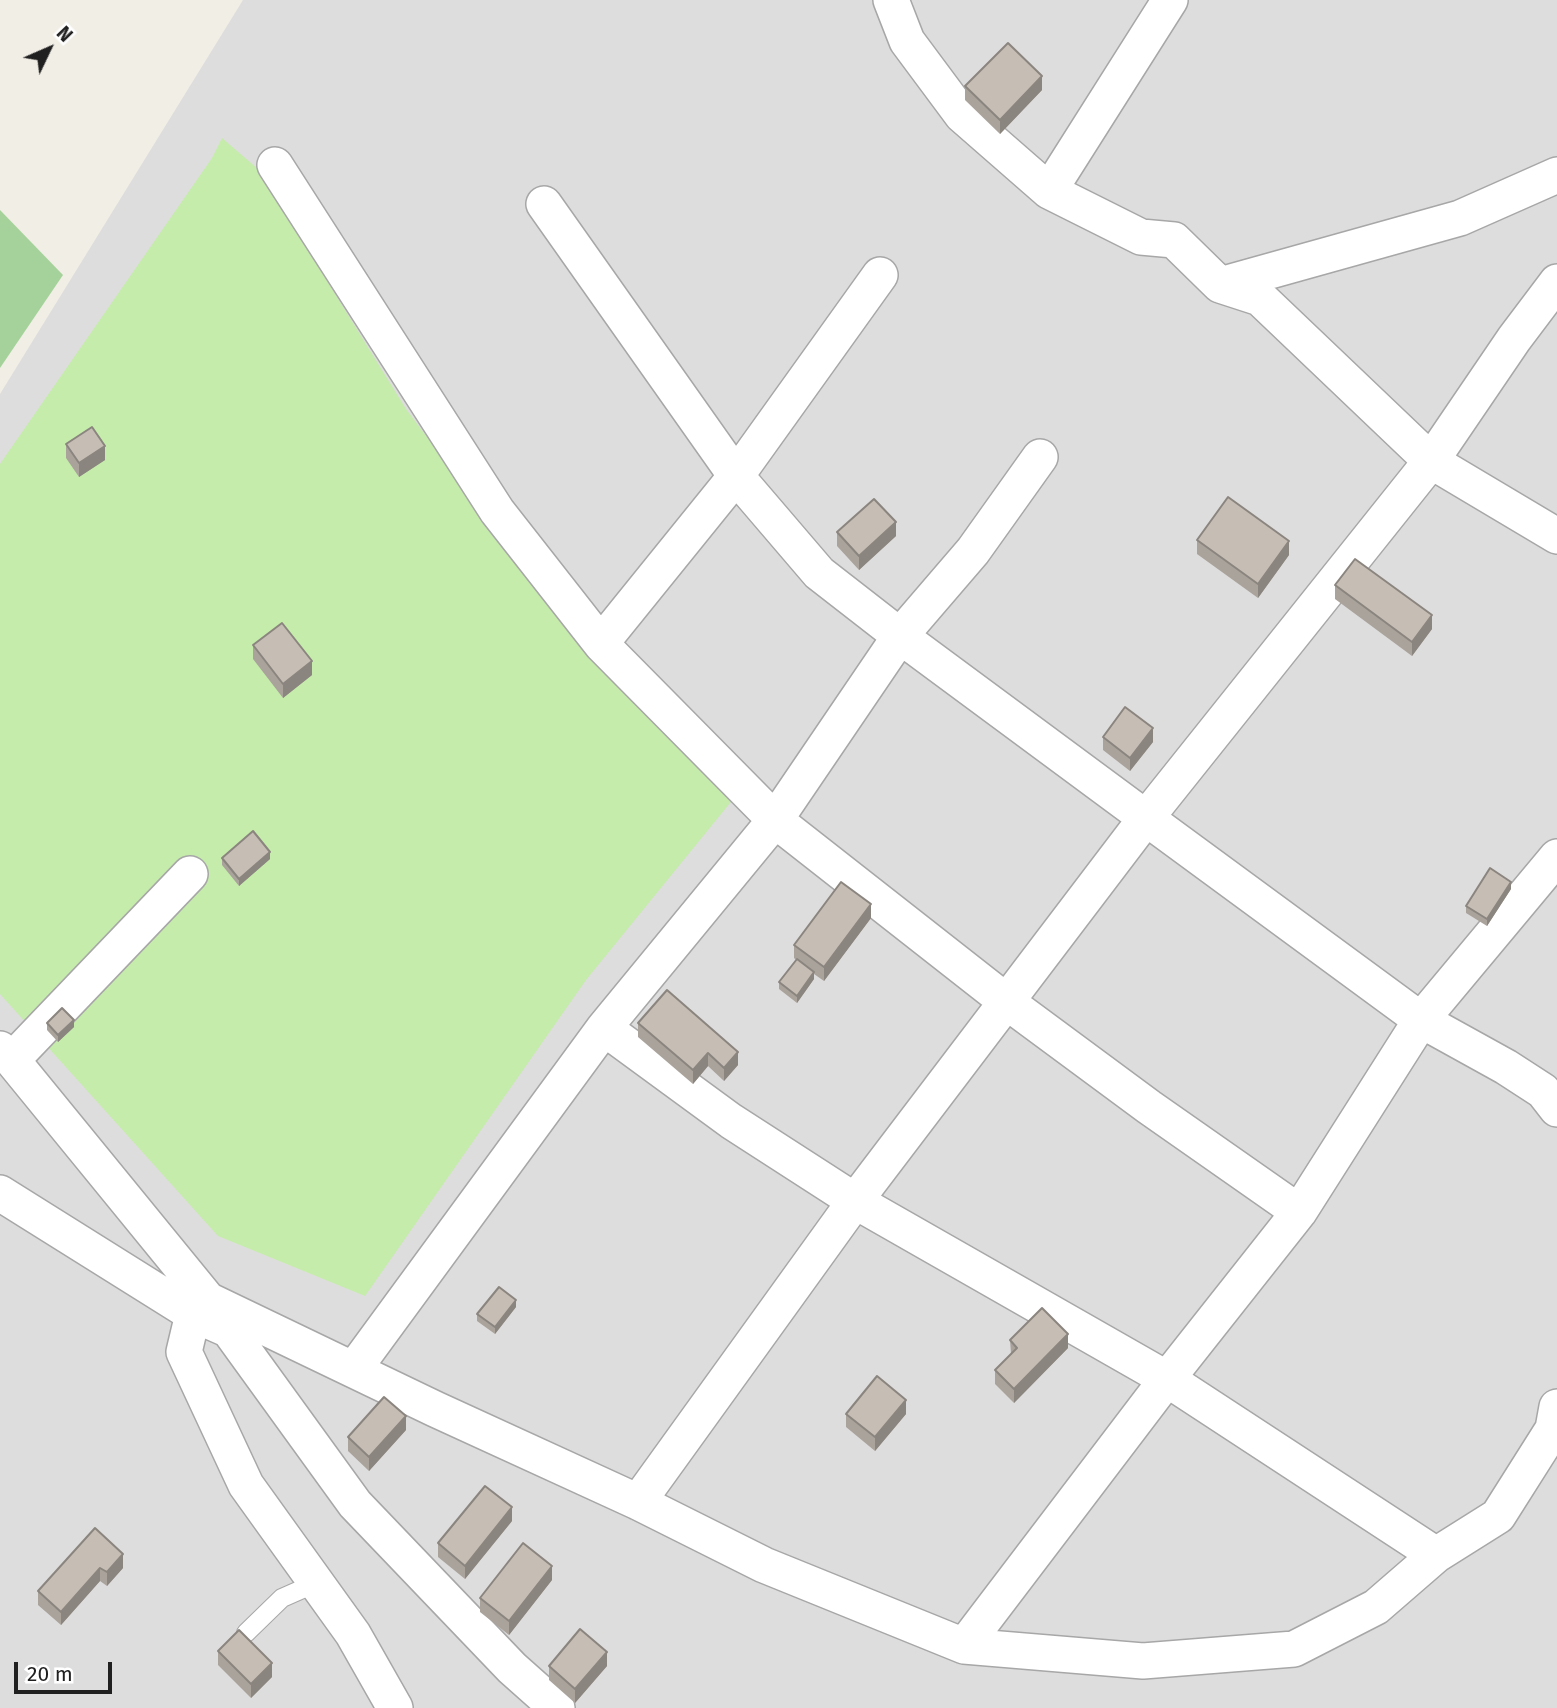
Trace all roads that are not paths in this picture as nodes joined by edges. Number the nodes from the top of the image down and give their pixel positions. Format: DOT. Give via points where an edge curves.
graph roads {
  1 [pos="891,0"];
  2 [pos="1170,0"];
  3 [pos="275,165"];
  4 [pos="1557,175"];
  5 [pos="1049,191"];
  6 [pos="544,204"];
  7 [pos="880,275"];
  8 [pos="1557,282"];
  9 [pos="1220,285"];
  10 [pos="1040,457"];
  11 [pos="1431,461"];
  12 [pos="736,476"];
  13 [pos="1557,536"];
  14 [pos="900,636"];
  15 [pos="601,643"];
  16 [pos="1146,818"];
  17 [pos="775,820"];
  18 [pos="1557,857"];
  19 [pos="190,874"];
  20 [pos="1007,1002"];
  21 [pos="1420,1020"];
  22 [pos="604,1028"];
  23 [pos="6,1055"];
  24 [pos="1557,1109"];
  25 [pos="0,1193"];
  26 [pos="855,1201"];
  27 [pos="1299,1212"];
  28 [pos="201,1307"];
  29 [pos="354,1369"];
  30 [pos="1167,1379"];
  31 [pos="1557,1406"];
  32 [pos="638,1502"];
  33 [pos="1436,1555"];
  34 [pos="316,1583"];
  35 [pos="246,1633"];
  36 [pos="964,1646"];
  37 [pos="395,1708"];
  38 [pos="557,1708"];
  1 -- 5 [label="street" via="908,41 962,115"];
  2 -- 5 [label="street"];
  3 -- 15 [label="street" via="497,511"];
  4 -- 9 [label="street" via="1460,218"];
  5 -- 9 [label="street" via="1141,237 1174,240"];
  6 -- 12 [label="street"];
  7 -- 12 [label="street"];
  8 -- 11 [label="street"];
  9 -- 11 [label="street" via="1260,298"];
  10 -- 14 [label="street" via="973,551"];
  11 -- 13 [label="street"];
  11 -- 16 [label="street"];
  12 -- 14 [label="street" via="819,573"];
  12 -- 15 [label="street"];
  14 -- 16 [label="street"];
  14 -- 17 [label="street"];
  15 -- 17 [label="street"];
  16 -- 20 [label="street"];
  16 -- 21 [label="street"];
  17 -- 20 [label="street"];
  17 -- 22 [label="street"];
  18 -- 21 [label="street"];
  19 -- 23 [label="street"];
  20 -- 26 [label="street"];
  20 -- 27 [label="street"];
  21 -- 24 [label="street" via="1543,1091"];
  21 -- 27 [label="street"];
  22 -- 26 [label="street" via="731,1121"];
  22 -- 29 [label="street"];
  23 -- 28 [label="street"];
  25 -- 28 [label="street"];
  26 -- 30 [label="street"];
  26 -- 32 [label="street"];
  27 -- 30 [label="street"];
  28 -- 29 [label="street"];
  28 -- 34 [label="street" via="184,1352 246,1485"];
  28 -- 38 [label="street" via="229,1330 355,1504 512,1668"];
  29 -- 32 [label="street"];
  30 -- 33 [label="street"];
  30 -- 36 [label="street"];
  31 -- 33 [label="street" via="1553,1429 1498,1516"];
  32 -- 36 [label="street" via="764,1565"];
  33 -- 36 [label="street" via="1376,1607 1294,1649 1143,1661"];
  34 -- 35 [label="lane" via="282,1598"];
  34 -- 37 [label="street" via="353,1634"];
}
